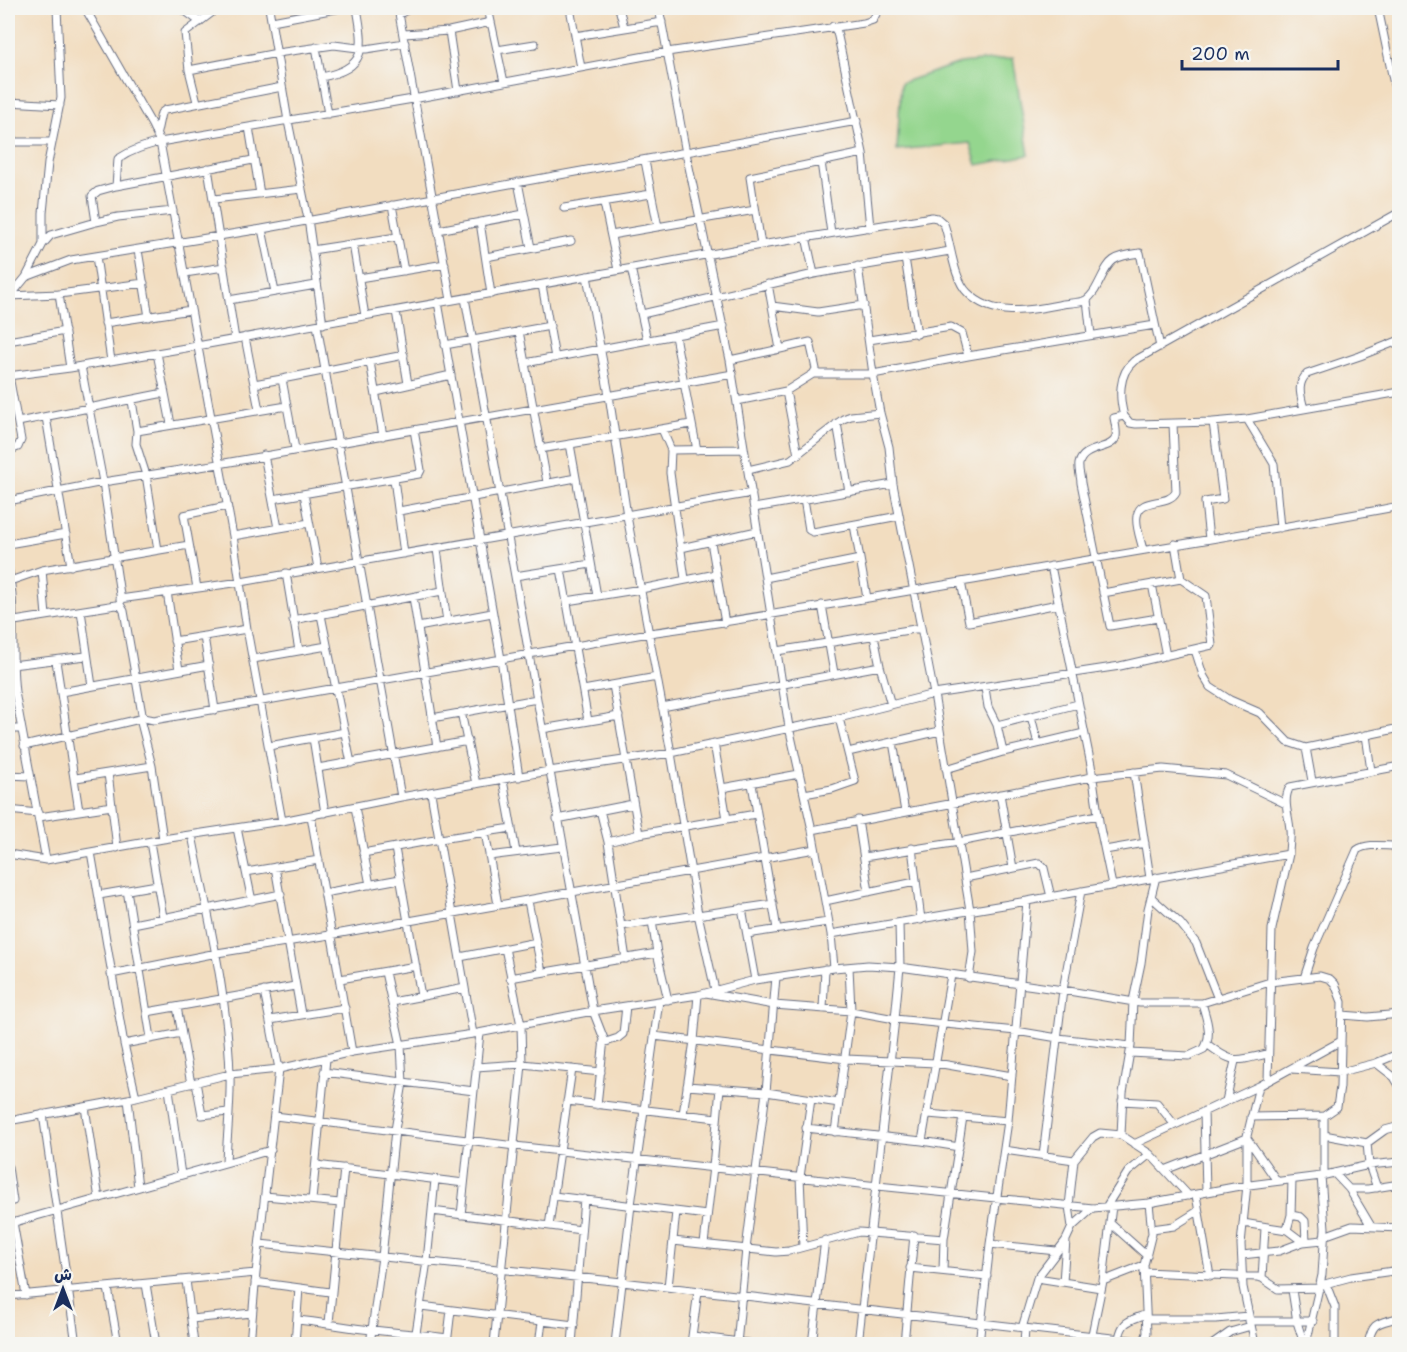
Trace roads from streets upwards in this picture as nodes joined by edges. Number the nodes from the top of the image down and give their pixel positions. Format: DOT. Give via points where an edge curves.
graph roads {
  1 [pos="57,8"];
  2 [pos="85,8"];
  3 [pos="181,8"];
  4 [pos="218,8"];
  5 [pos="269,8"];
  6 [pos="342,8"];
  7 [pos="357,8"];
  8 [pos="411,8"];
  9 [pos="488,8"];
  10 [pos="570,8"];
  11 [pos="619,8"];
  12 [pos="659,8"];
  13 [pos="879,8"];
  14 [pos="1378,8"];
  15 [pos="399,11"];
  16 [pos="272,21"];
  17 [pos="200,22"];
  18 [pos="491,22"];
  19 [pos="662,22"];
  20 [pos="833,26"];
  21 [pos="624,27"];
  22 [pos="449,31"];
  23 [pos="404,34"];
  24 [pos="575,36"];
  25 [pos="405,44"];
  26 [pos="535,44"];
  27 [pos="316,47"];
  28 [pos="360,48"];
  29 [pos="497,50"];
  30 [pos="667,52"];
  31 [pos="277,53"];
  32 [pos="581,68"];
  33 [pos="189,70"];
  34 [pos="321,77"];
  35 [pos="504,82"];
  36 [pos="282,87"];
  37 [pos="458,91"];
  38 [pos="413,99"];
  39 [pos="8,102"];
  40 [pos="197,102"];
  41 [pos="60,105"];
  42 [pos="328,114"];
  43 [pos="1400,114"];
  44 [pos="288,121"];
  45 [pos="857,121"];
  46 [pos="249,127"];
  47 [pos="158,138"];
  48 [pos="8,142"];
  49 [pos="51,142"];
  50 [pos="686,153"];
  51 [pos="863,153"];
  52 [pos="253,160"];
  53 [pos="645,161"];
  54 [pos="821,162"];
  55 [pos="208,168"];
  56 [pos="167,176"];
  57 [pos="750,177"];
  58 [pos="518,182"];
  59 [pos="116,186"];
  60 [pos="302,189"];
  61 [pos="260,194"];
  62 [pos="651,194"];
  63 [pos="431,197"];
  64 [pos="214,200"];
  65 [pos="604,202"];
  66 [pos="392,205"];
  67 [pos="564,208"];
  68 [pos="173,211"];
  69 [pos="1400,212"];
  70 [pos="524,214"];
  71 [pos="308,219"];
  72 [pos="699,220"];
  73 [pos="96,222"];
  74 [pos="480,222"];
  75 [pos="658,227"];
  76 [pos="870,228"];
  77 [pos="262,229"];
  78 [pos="438,230"];
  79 [pos="831,233"];
  80 [pos="611,235"];
  81 [pos="220,236"];
  82 [pos="397,237"];
  83 [pos="806,237"];
  84 [pos="571,241"];
  85 [pos="180,243"];
  86 [pos="43,244"];
  87 [pos="353,244"];
  88 [pos="761,245"];
  89 [pos="531,248"];
  90 [pos="138,250"];
  91 [pos="312,250"];
  92 [pos="950,251"];
  93 [pos="706,255"];
  94 [pos="96,256"];
  95 [pos="486,257"];
  96 [pos="905,258"];
  97 [pos="445,264"];
  98 [pos="224,267"];
  99 [pos="858,267"];
  100 [pos="631,268"];
  101 [pos="618,270"];
  102 [pos="404,271"];
  103 [pos="185,273"];
  104 [pos="814,274"];
  105 [pos="587,276"];
  106 [pos="26,277"];
  107 [pos="359,278"];
  108 [pos="144,283"];
  109 [pos="768,284"];
  110 [pos="316,285"];
  111 [pos="543,285"];
  112 [pos="101,288"];
  113 [pos="275,292"];
  114 [pos="59,294"];
  115 [pos="491,294"];
  116 [pos="716,296"];
  117 [pos="8,297"];
  118 [pos="465,298"];
  119 [pos="229,300"];
  120 [pos="451,300"];
  121 [pos="1087,300"];
  122 [pos="438,302"];
  123 [pos="864,305"];
  124 [pos="772,306"];
  125 [pos="191,310"];
  126 [pos="396,311"];
  127 [pos="642,314"];
  128 [pos="149,316"];
  129 [pos="365,316"];
  130 [pos="105,323"];
  131 [pos="320,325"];
  132 [pos="1155,325"];
  133 [pos="550,326"];
  134 [pos="724,326"];
  135 [pos="65,331"];
  136 [pos="519,331"];
  137 [pos="917,334"];
  138 [pos="1091,335"];
  139 [pos="675,336"];
  140 [pos="245,337"];
  141 [pos="236,339"];
  142 [pos="472,340"];
  143 [pos="647,340"];
  144 [pos="869,340"];
  145 [pos="1400,340"];
  146 [pos="8,341"];
  147 [pos="445,345"];
  148 [pos="197,346"];
  149 [pos="1160,347"];
  150 [pos="780,349"];
  151 [pos="599,350"];
  152 [pos="157,353"];
  153 [pos="404,355"];
  154 [pos="968,356"];
  155 [pos="555,358"];
  156 [pos="730,360"];
  157 [pos="111,361"];
  158 [pos="370,362"];
  159 [pos="525,363"];
  160 [pos="81,366"];
  161 [pos="70,368"];
  162 [pos="326,370"];
  163 [pos="733,374"];
  164 [pos="813,374"];
  165 [pos="873,374"];
  166 [pos="451,375"];
  167 [pos="8,376"];
  168 [pos="282,379"];
  169 [pos="683,382"];
  170 [pos="254,384"];
  171 [pos="408,384"];
  172 [pos="786,391"];
  173 [pos="376,392"];
  174 [pos="1400,392"];
  175 [pos="164,393"];
  176 [pos="609,395"];
  177 [pos="132,400"];
  178 [pos="737,401"];
  179 [pos="287,406"];
  180 [pos="89,408"];
  181 [pos="532,408"];
  182 [pos="1304,409"];
  183 [pos="259,410"];
  184 [pos="880,413"];
  185 [pos="1124,416"];
  186 [pos="46,417"];
  187 [pos="212,417"];
  188 [pos="487,417"];
  189 [pos="1247,419"];
  190 [pos="18,422"];
  191 [pos="459,422"];
  192 [pos="1213,422"];
  193 [pos="691,423"];
  194 [pos="837,423"];
  195 [pos="171,424"];
  196 [pos="1173,424"];
  197 [pos="662,429"];
  198 [pos="414,430"];
  199 [pos="137,431"];
  200 [pos="383,436"];
  201 [pos="615,437"];
  202 [pos="339,442"];
  203 [pos="570,444"];
  204 [pos="540,448"];
  205 [pos="744,449"];
  206 [pos="295,450"];
  207 [pos="671,450"];
  208 [pos="697,450"];
  209 [pos="8,451"];
  210 [pos="264,455"];
  211 [pos="798,455"];
  212 [pos="219,464"];
  213 [pos="748,470"];
  214 [pos="146,475"];
  215 [pos="576,478"];
  216 [pos="394,479"];
  217 [pos="103,482"];
  218 [pos="547,482"];
  219 [pos="893,484"];
  220 [pos="347,487"];
  221 [pos="58,491"];
  222 [pos="499,491"];
  223 [pos="849,492"];
  224 [pos="752,493"];
  225 [pos="304,494"];
  226 [pos="472,497"];
  227 [pos="804,499"];
  228 [pos="273,500"];
  229 [pos="8,501"];
  230 [pos="227,506"];
  231 [pos="1400,506"];
  232 [pos="675,507"];
  233 [pos="754,508"];
  234 [pos="399,511"];
  235 [pos="627,516"];
  236 [pos="898,516"];
  237 [pos="584,522"];
  238 [pos="309,523"];
  239 [pos="854,525"];
  240 [pos="278,528"];
  241 [pos="1280,528"];
  242 [pos="757,531"];
  243 [pos="66,534"];
  244 [pos="233,536"];
  245 [pos="508,537"];
  246 [pos="1209,539"];
  247 [pos="479,542"];
  248 [pos="711,542"];
  249 [pos="8,544"];
  250 [pos="1175,544"];
  251 [pos="189,545"];
  252 [pos="681,548"];
  253 [pos="436,549"];
  254 [pos="158,550"];
  255 [pos="1143,550"];
  256 [pos="404,554"];
  257 [pos="115,558"];
  258 [pos="860,559"];
  259 [pos="1097,559"];
  260 [pos="360,561"];
  261 [pos="591,564"];
  262 [pos="71,566"];
  263 [pos="1051,566"];
  264 [pos="8,567"];
  265 [pos="318,568"];
  266 [pos="561,569"];
  267 [pos="42,570"];
  268 [pos="286,573"];
  269 [pos="716,574"];
  270 [pos="515,576"];
  271 [pos="765,578"];
  272 [pos="686,579"];
  273 [pos="1180,579"];
  274 [pos="10,581"];
  275 [pos="241,582"];
  276 [pos="961,582"];
  277 [pos="1152,584"];
  278 [pos="197,588"];
  279 [pos="641,589"];
  280 [pos="442,591"];
  281 [pos="167,592"];
  282 [pos="914,592"];
  283 [pos="1103,593"];
  284 [pos="597,596"];
  285 [pos="413,597"];
  286 [pos="867,598"];
  287 [pos="567,601"];
  288 [pos="121,603"];
  289 [pos="1058,604"];
  290 [pos="822,605"];
  291 [pos="367,606"];
  292 [pos="81,611"];
  293 [pos="492,613"];
  294 [pos="771,614"];
  295 [pos="321,615"];
  296 [pos="46,616"];
  297 [pos="1158,618"];
  298 [pos="293,620"];
  299 [pos="10,621"];
  300 [pos="447,622"];
  301 [pos="725,623"];
  302 [pos="418,627"];
  303 [pos="921,628"];
  304 [pos="247,629"];
  305 [pos="649,633"];
  306 [pos="204,636"];
  307 [pos="874,636"];
  308 [pos="174,641"];
  309 [pos="828,643"];
  310 [pos="327,645"];
  311 [pos="575,646"];
  312 [pos="1195,650"];
  313 [pos="299,651"];
  314 [pos="777,651"];
  315 [pos="10,653"];
  316 [pos="529,654"];
  317 [pos="86,656"];
  318 [pos="1166,656"];
  319 [pos="253,659"];
  320 [pos="501,659"];
  321 [pos="56,661"];
  322 [pos="12,665"];
  323 [pos="209,665"];
  324 [pos="880,666"];
  325 [pos="179,670"];
  326 [pos="426,672"];
  327 [pos="834,674"];
  328 [pos="1072,674"];
  329 [pos="657,677"];
  330 [pos="136,678"];
  331 [pos="381,680"];
  332 [pos="782,684"];
  333 [pos="613,685"];
  334 [pos="92,686"];
  335 [pos="336,688"];
  336 [pos="984,688"];
  337 [pos="583,690"];
  338 [pos="61,692"];
  339 [pos="934,694"];
  340 [pos="537,699"];
  341 [pos="261,701"];
  342 [pos="508,704"];
  343 [pos="1078,704"];
  344 [pos="891,705"];
  345 [pos="662,707"];
  346 [pos="215,710"];
  347 [pos="461,712"];
  348 [pos="619,716"];
  349 [pos="1031,716"];
  350 [pos="839,717"];
  351 [pos="432,718"];
  352 [pos="142,719"];
  353 [pos="588,721"];
  354 [pos="997,725"];
  355 [pos="789,727"];
  356 [pos="1400,728"];
  357 [pos="8,729"];
  358 [pos="21,729"];
  359 [pos="543,729"];
  360 [pos="939,731"];
  361 [pos="345,732"];
  362 [pos="1084,733"];
  363 [pos="69,735"];
  364 [pos="1366,735"];
  365 [pos="313,738"];
  366 [pos="468,741"];
  367 [pos="892,742"];
  368 [pos="714,743"];
  369 [pos="1038,744"];
  370 [pos="24,746"];
  371 [pos="269,746"];
  372 [pos="437,747"];
  373 [pos="1306,748"];
  374 [pos="848,752"];
  375 [pos="1003,752"];
  376 [pos="671,753"];
  377 [pos="394,755"];
  378 [pos="627,760"];
  379 [pos="351,763"];
  380 [pos="152,766"];
  381 [pos="1400,766"];
  382 [pos="318,768"];
  383 [pos="946,769"];
  384 [pos="549,771"];
  385 [pos="1371,771"];
  386 [pos="1134,772"];
  387 [pos="108,773"];
  388 [pos="799,774"];
  389 [pos="8,775"];
  390 [pos="30,776"];
  391 [pos="519,777"];
  392 [pos="1092,777"];
  393 [pos="76,778"];
  394 [pos="503,780"];
  395 [pos="1312,781"];
  396 [pos="476,784"];
  397 [pos="752,784"];
  398 [pos="722,788"];
  399 [pos="431,793"];
  400 [pos="804,794"];
  401 [pos="1000,794"];
  402 [pos="401,797"];
  403 [pos="952,802"];
  404 [pos="633,804"];
  405 [pos="1286,804"];
  406 [pos="111,806"];
  407 [pos="355,807"];
  408 [pos="8,810"];
  409 [pos="600,810"];
  410 [pos="79,812"];
  411 [pos="905,812"];
  412 [pos="325,813"];
  413 [pos="756,814"];
  414 [pos="39,815"];
  415 [pos="1098,815"];
  416 [pos="311,816"];
  417 [pos="557,819"];
  418 [pos="727,819"];
  419 [pos="858,820"];
  420 [pos="282,821"];
  421 [pos="684,826"];
  422 [pos="237,828"];
  423 [pos="512,828"];
  424 [pos="812,830"];
  425 [pos="485,832"];
  426 [pos="1006,833"];
  427 [pos="1400,833"];
  428 [pos="639,834"];
  429 [pos="192,835"];
  430 [pos="440,838"];
  431 [pos="163,839"];
  432 [pos="150,842"];
  433 [pos="608,842"];
  434 [pos="959,842"];
  435 [pos="1145,843"];
  436 [pos="1395,846"];
  437 [pos="562,847"];
  438 [pos="117,848"];
  439 [pos="395,848"];
  440 [pos="912,848"];
  441 [pos="815,849"];
  442 [pos="1105,850"];
  443 [pos="91,852"];
  444 [pos="516,852"];
  445 [pos="363,853"];
  446 [pos="8,854"];
  447 [pos="1289,854"];
  448 [pos="489,856"];
  449 [pos="764,857"];
  450 [pos="864,857"];
  451 [pos="46,860"];
  452 [pos="319,860"];
  453 [pos="275,867"];
  454 [pos="1400,867"];
  455 [pos="1012,868"];
  456 [pos="690,870"];
  457 [pos="246,872"];
  458 [pos="965,878"];
  459 [pos="1153,878"];
  460 [pos="400,879"];
  461 [pos="915,882"];
  462 [pos="614,884"];
  463 [pos="157,885"];
  464 [pos="370,885"];
  465 [pos="1112,885"];
  466 [pos="128,890"];
  467 [pos="1082,891"];
  468 [pos="869,892"];
  469 [pos="324,893"];
  470 [pos="571,893"];
  471 [pos="281,894"];
  472 [pos="99,895"];
  473 [pos="1051,897"];
  474 [pos="1151,897"];
  475 [pos="252,901"];
  476 [pos="528,901"];
  477 [pos="825,901"];
  478 [pos="1028,901"];
  479 [pos="773,904"];
  480 [pos="498,905"];
  481 [pos="742,908"];
  482 [pos="207,910"];
  483 [pos="970,910"];
  484 [pos="453,913"];
  485 [pos="698,914"];
  486 [pos="163,917"];
  487 [pos="921,920"];
  488 [pos="408,921"];
  489 [pos="652,921"];
  490 [pos="828,922"];
  491 [pos="899,923"];
  492 [pos="133,924"];
  493 [pos="621,926"];
  494 [pos="777,929"];
  495 [pos="747,934"];
  496 [pos="831,934"];
  497 [pos="330,935"];
  498 [pos="290,941"];
  499 [pos="537,942"];
  500 [pos="505,948"];
  501 [pos="217,953"];
  502 [pos="657,953"];
  503 [pos="460,957"];
  504 [pos="626,959"];
  505 [pos="416,966"];
  506 [pos="585,966"];
  507 [pos="849,967"];
  508 [pos="900,967"];
  509 [pos="140,968"];
  510 [pos="834,968"];
  511 [pos="825,969"];
  512 [pos="385,972"];
  513 [pos="542,972"];
  514 [pos="111,974"];
  515 [pos="951,975"];
  516 [pos="776,977"];
  517 [pos="510,978"];
  518 [pos="969,978"];
  519 [pos="1304,978"];
  520 [pos="340,980"];
  521 [pos="755,980"];
  522 [pos="1269,982"];
  523 [pos="1019,984"];
  524 [pos="295,986"];
  525 [pos="465,988"];
  526 [pos="715,990"];
  527 [pos="1062,990"];
  528 [pos="264,992"];
  529 [pos="701,994"];
  530 [pos="421,996"];
  531 [pos="223,999"];
  532 [pos="1218,999"];
  533 [pos="668,1000"];
  534 [pos="660,1001"];
  535 [pos="1133,1001"];
  536 [pos="392,1002"];
  537 [pos="1202,1003"];
  538 [pos="774,1005"];
  539 [pos="627,1006"];
  540 [pos="177,1007"];
  541 [pos="345,1008"];
  542 [pos="823,1009"];
  543 [pos="593,1011"];
  544 [pos="851,1011"];
  545 [pos="147,1012"];
  546 [pos="301,1014"];
  547 [pos="1400,1014"];
  548 [pos="1342,1016"];
  549 [pos="896,1019"];
  550 [pos="270,1020"];
  551 [pos="942,1024"];
  552 [pos="521,1025"];
  553 [pos="1016,1031"];
  554 [pos="182,1033"];
  555 [pos="477,1033"];
  556 [pos="654,1036"];
  557 [pos="151,1038"];
  558 [pos="1058,1038"];
  559 [pos="694,1041"];
  560 [pos="1341,1041"];
  561 [pos="603,1043"];
  562 [pos="124,1044"];
  563 [pos="1207,1044"];
  564 [pos="401,1045"];
  565 [pos="770,1048"];
  566 [pos="1130,1049"];
  567 [pos="352,1052"];
  568 [pos="1400,1053"];
  569 [pos="1268,1054"];
  570 [pos="326,1059"];
  571 [pos="846,1059"];
  572 [pos="1235,1061"];
  573 [pos="890,1062"];
  574 [pos="1376,1063"];
  575 [pos="522,1064"];
  576 [pos="936,1064"];
  577 [pos="476,1067"];
  578 [pos="279,1069"];
  579 [pos="572,1069"];
  580 [pos="1290,1070"];
  581 [pos="324,1072"];
  582 [pos="601,1072"];
  583 [pos="1341,1072"];
  584 [pos="230,1074"];
  585 [pos="1012,1076"];
  586 [pos="1268,1081"];
  587 [pos="193,1083"];
  588 [pos="403,1083"];
  589 [pos="687,1086"];
  590 [pos="1259,1086"];
  591 [pos="1400,1087"];
  592 [pos="720,1088"];
  593 [pos="169,1089"];
  594 [pos="474,1091"];
  595 [pos="766,1092"];
  596 [pos="136,1096"];
  597 [pos="128,1099"];
  598 [pos="810,1099"];
  599 [pos="567,1101"];
  600 [pos="1122,1101"];
  601 [pos="1226,1101"];
  602 [pos="839,1103"];
  603 [pos="597,1105"];
  604 [pos="85,1107"];
  605 [pos="644,1110"];
  606 [pos="1204,1111"];
  607 [pos="228,1112"];
  608 [pos="43,1114"];
  609 [pos="683,1114"];
  610 [pos="928,1114"];
  611 [pos="275,1116"];
  612 [pos="1324,1116"];
  613 [pos="1251,1117"];
  614 [pos="717,1118"];
  615 [pos="963,1118"];
  616 [pos="8,1121"];
  617 [pos="320,1121"];
  618 [pos="1008,1122"];
  619 [pos="1174,1124"];
  620 [pos="1400,1125"];
  621 [pos="806,1128"];
  622 [pos="394,1130"];
  623 [pos="835,1132"];
  624 [pos="1120,1135"];
  625 [pos="1324,1135"];
  626 [pos="882,1138"];
  627 [pos="1247,1138"];
  628 [pos="468,1140"];
  629 [pos="922,1141"];
  630 [pos="1366,1143"];
  631 [pos="1134,1144"];
  632 [pos="515,1146"];
  633 [pos="959,1147"];
  634 [pos="271,1150"];
  635 [pos="561,1150"];
  636 [pos="1004,1150"];
  637 [pos="1150,1154"];
  638 [pos="1205,1155"];
  639 [pos="1043,1156"];
  640 [pos="637,1158"];
  641 [pos="1074,1160"];
  642 [pos="226,1162"];
  643 [pos="1400,1162"];
  644 [pos="316,1165"];
  645 [pos="1369,1165"];
  646 [pos="8,1167"];
  647 [pos="713,1167"];
  648 [pos="344,1168"];
  649 [pos="1165,1170"];
  650 [pos="757,1172"];
  651 [pos="390,1173"];
  652 [pos="1334,1173"];
  653 [pos="181,1175"];
  654 [pos="1323,1176"];
  655 [pos="800,1177"];
  656 [pos="435,1180"];
  657 [pos="1292,1180"];
  658 [pos="1277,1182"];
  659 [pos="464,1183"];
  660 [pos="1400,1184"];
  661 [pos="1246,1185"];
  662 [pos="878,1186"];
  663 [pos="138,1187"];
  664 [pos="1377,1188"];
  665 [pos="1349,1189"];
  666 [pos="1206,1192"];
  667 [pos="952,1193"];
  668 [pos="265,1196"];
  669 [pos="554,1196"];
  670 [pos="1193,1196"];
  671 [pos="997,1198"];
  672 [pos="99,1199"];
  673 [pos="584,1199"];
  674 [pos="312,1200"];
  675 [pos="13,1201"];
  676 [pos="340,1203"];
  677 [pos="1149,1203"];
  678 [pos="631,1205"];
  679 [pos="1069,1206"];
  680 [pos="1109,1206"];
  681 [pos="1093,1208"];
  682 [pos="58,1211"];
  683 [pos="432,1211"];
  684 [pos="1198,1211"];
  685 [pos="676,1212"];
  686 [pos="461,1215"];
  687 [pos="707,1215"];
  688 [pos="1291,1215"];
  689 [pos="508,1221"];
  690 [pos="10,1223"];
  691 [pos="1110,1223"];
  692 [pos="1243,1223"];
  693 [pos="549,1226"];
  694 [pos="1371,1226"];
  695 [pos="1072,1227"];
  696 [pos="1265,1228"];
  697 [pos="1400,1228"];
  698 [pos="1152,1229"];
  699 [pos="581,1230"];
  700 [pos="1287,1230"];
  701 [pos="872,1233"];
  702 [pos="914,1235"];
  703 [pos="1324,1238"];
  704 [pos="944,1239"];
  705 [pos="825,1240"];
  706 [pos="1066,1240"];
  707 [pos="674,1241"];
  708 [pos="1305,1241"];
  709 [pos="260,1244"];
  710 [pos="704,1244"];
  711 [pos="990,1244"];
  712 [pos="803,1246"];
  713 [pos="746,1249"];
  714 [pos="337,1251"];
  715 [pos="1056,1251"];
  716 [pos="1263,1253"];
  717 [pos="1242,1255"];
  718 [pos="1146,1256"];
  719 [pos="382,1257"];
  720 [pos="427,1261"];
  721 [pos="910,1268"];
  722 [pos="502,1269"];
  723 [pos="1144,1269"];
  724 [pos="1400,1270"];
  725 [pos="943,1271"];
  726 [pos="256,1273"];
  727 [pos="987,1276"];
  728 [pos="1210,1276"];
  729 [pos="578,1277"];
  730 [pos="1036,1278"];
  731 [pos="1242,1278"];
  732 [pos="1262,1278"];
  733 [pos="186,1280"];
  734 [pos="255,1282"];
  735 [pos="622,1282"];
  736 [pos="1063,1282"];
  737 [pos="146,1284"];
  738 [pos="1102,1284"];
  739 [pos="1322,1286"];
  740 [pos="668,1287"];
  741 [pos="108,1288"];
  742 [pos="299,1288"];
  743 [pos="69,1290"];
  744 [pos="1292,1290"];
  745 [pos="698,1291"];
  746 [pos="330,1292"];
  747 [pos="26,1294"];
  748 [pos="8,1296"];
  749 [pos="742,1296"];
  750 [pos="817,1305"];
  751 [pos="421,1306"];
  752 [pos="451,1310"];
  753 [pos="862,1310"];
  754 [pos="252,1313"];
  755 [pos="906,1314"];
  756 [pos="498,1316"];
  757 [pos="1146,1317"];
  758 [pos="1400,1317"];
  759 [pos="191,1319"];
  760 [pos="297,1320"];
  761 [pos="1249,1321"];
  762 [pos="1313,1321"];
  763 [pos="542,1322"];
  764 [pos="1297,1322"];
  765 [pos="329,1323"];
  766 [pos="981,1323"];
  767 [pos="1400,1324"];
  768 [pos="574,1325"];
  769 [pos="1024,1328"];
  770 [pos="371,1330"];
  771 [pos="416,1333"];
  772 [pos="1147,1333"];
  773 [pos="693,1336"];
  774 [pos="1092,1336"];
  775 [pos="1119,1339"];
  776 [pos="448,1341"];
  777 [pos="1103,1341"];
  778 [pos="1144,1341"];
  779 [pos="738,1343"];
  780 [pos="1152,1343"];
  781 [pos="76,1344"];
  782 [pos="118,1344"];
  783 [pos="156,1344"];
  784 [pos="194,1344"];
  785 [pos="250,1344"];
  786 [pos="295,1344"];
  787 [pos="370,1344"];
  788 [pos="494,1344"];
  789 [pos="539,1344"];
  790 [pos="572,1344"];
  791 [pos="615,1344"];
  792 [pos="692,1344"];
  793 [pos="755,1344"];
  794 [pos="812,1344"];
  795 [pos="858,1344"];
  796 [pos="904,1344"];
  797 [pos="979,1344"];
  798 [pos="1024,1344"];
  799 [pos="1090,1344"];
  800 [pos="1165,1344"];
  801 [pos="1214,1344"];
  802 [pos="1255,1344"];
  803 [pos="1305,1344"];
  804 [pos="1335,1344"];
  805 [pos="1368,1344"];
  806 [pos="1397,1344"];
  1 -- 41 [label="street"];
  2 -- 47 [label="street"];
  3 -- 17 [label="street"];
  4 -- 17 [label="street"];
  5 -- 16 [label="street"];
  6 -- 16 [label="street"];
  7 -- 28 [label="street"];
  8 -- 15 [label="street"];
  9 -- 18 [label="street"];
  10 -- 24 [label="street"];
  11 -- 21 [label="street"];
  12 -- 19 [label="street"];
  13 -- 20 [label="street" via="873,20"];
  14 -- 43 [label="street"];
  15 -- 23 [label="street"];
  16 -- 31 [label="street"];
  17 -- 33 [label="street" via="185,33"];
  18 -- 22 [label="street"];
  18 -- 29 [label="street"];
  19 -- 21 [label="street"];
  19 -- 30 [label="street"];
  20 -- 30 [label="street"];
  20 -- 45 [label="street"];
  21 -- 24 [label="street"];
  22 -- 23 [label="street"];
  22 -- 37 [label="street"];
  23 -- 25 [label="street"];
  24 -- 32 [label="street"];
  25 -- 28 [label="street"];
  25 -- 38 [label="street"];
  26 -- 29 [label="street"];
  27 -- 28 [label="street" via="340,44"];
  27 -- 31 [label="street"];
  27 -- 34 [label="street"];
  28 -- 34 [label="street" via="350,68"];
  29 -- 35 [label="street"];
  30 -- 32 [label="street"];
  30 -- 50 [label="street"];
  31 -- 33 [label="street"];
  31 -- 36 [label="street"];
  32 -- 35 [label="street"];
  33 -- 40 [label="street"];
  34 -- 42 [label="street"];
  35 -- 37 [label="street"];
  36 -- 40 [label="street"];
  36 -- 44 [label="street"];
  37 -- 38 [label="street"];
  38 -- 42 [label="street"];
  38 -- 63 [label="street"];
  39 -- 41 [label="street"];
  40 -- 47 [label="street" via="161,113"];
  41 -- 49 [label="street"];
  42 -- 44 [label="street"];
  44 -- 46 [label="street"];
  44 -- 60 [label="street"];
  45 -- 50 [label="street"];
  45 -- 51 [label="street"];
  46 -- 47 [label="street"];
  46 -- 52 [label="street"];
  47 -- 56 [label="street"];
  47 -- 59 [label="street" via="118,159"];
  48 -- 49 [label="street"];
  49 -- 86 [label="street"];
  50 -- 53 [label="street"];
  50 -- 72 [label="street"];
  51 -- 54 [label="street"];
  51 -- 76 [label="street"];
  52 -- 55 [label="street"];
  52 -- 61 [label="street"];
  53 -- 58 [label="street"];
  53 -- 62 [label="street"];
  54 -- 57 [label="street"];
  54 -- 79 [label="street"];
  55 -- 56 [label="street"];
  55 -- 64 [label="street"];
  56 -- 59 [label="street"];
  56 -- 68 [label="street"];
  57 -- 72 [label="street" via="755,210"];
  57 -- 88 [label="street"];
  58 -- 63 [label="street"];
  58 -- 70 [label="street"];
  59 -- 73 [label="street" via="92,196"];
  60 -- 61 [label="street"];
  60 -- 71 [label="street"];
  61 -- 64 [label="street"];
  62 -- 65 [label="street"];
  62 -- 75 [label="street"];
  63 -- 66 [label="street"];
  63 -- 78 [label="street"];
  64 -- 81 [label="street"];
  65 -- 67 [label="street"];
  65 -- 80 [label="street"];
  66 -- 71 [label="street"];
  66 -- 82 [label="street"];
  68 -- 73 [label="street"];
  68 -- 85 [label="street"];
  69 -- 149 [label="street"];
  70 -- 74 [label="street"];
  70 -- 89 [label="street"];
  71 -- 77 [label="street"];
  71 -- 91 [label="street"];
  72 -- 75 [label="street"];
  72 -- 93 [label="street"];
  73 -- 86 [label="street" via="51,235"];
  74 -- 78 [label="street"];
  74 -- 95 [label="street"];
  75 -- 80 [label="street"];
  76 -- 79 [label="street"];
  76 -- 92 [label="street" via="935,217 944,224"];
  77 -- 81 [label="street"];
  77 -- 113 [label="street"];
  78 -- 97 [label="street"];
  79 -- 83 [label="street"];
  80 -- 101 [label="street"];
  81 -- 85 [label="street"];
  81 -- 98 [label="street"];
  82 -- 87 [label="street"];
  82 -- 102 [label="street"];
  83 -- 88 [label="street"];
  83 -- 104 [label="street"];
  84 -- 89 [label="street"];
  85 -- 90 [label="street"];
  85 -- 103 [label="street"];
  86 -- 106 [label="street"];
  87 -- 91 [label="street"];
  87 -- 107 [label="street"];
  88 -- 93 [label="street"];
  89 -- 95 [label="street"];
  90 -- 94 [label="street"];
  90 -- 108 [label="street"];
  91 -- 110 [label="street"];
  92 -- 96 [label="street"];
  92 -- 121 [label="street" via="968,293 997,309 1024,310"];
  93 -- 100 [label="street"];
  93 -- 116 [label="street"];
  94 -- 106 [label="street"];
  94 -- 112 [label="street"];
  95 -- 115 [label="street"];
  96 -- 99 [label="street"];
  96 -- 137 [label="street"];
  97 -- 102 [label="street"];
  97 -- 120 [label="street"];
  98 -- 103 [label="street"];
  98 -- 119 [label="street"];
  99 -- 104 [label="street"];
  99 -- 123 [label="street"];
  100 -- 101 [label="street"];
  100 -- 127 [label="street"];
  101 -- 105 [label="street"];
  102 -- 107 [label="street"];
  103 -- 125 [label="street"];
  104 -- 109 [label="street"];
  105 -- 111 [label="street"];
  105 -- 151 [label="street"];
  106 -- 117 [label="street"];
  107 -- 129 [label="street"];
  108 -- 112 [label="street"];
  108 -- 128 [label="street"];
  109 -- 116 [label="street"];
  109 -- 124 [label="street"];
  110 -- 113 [label="street"];
  110 -- 131 [label="street"];
  111 -- 115 [label="street"];
  111 -- 133 [label="street"];
  112 -- 114 [label="street"];
  112 -- 130 [label="street"];
  113 -- 119 [label="street"];
  114 -- 117 [label="street"];
  114 -- 135 [label="street"];
  115 -- 118 [label="street"];
  116 -- 127 [label="street"];
  116 -- 134 [label="street"];
  118 -- 120 [label="street"];
  118 -- 142 [label="street"];
  119 -- 141 [label="street"];
  120 -- 122 [label="street"];
  121 -- 132 [label="street" via="1108,264 1120,256 1140,252"];
  121 -- 138 [label="street"];
  122 -- 126 [label="street"];
  122 -- 147 [label="street"];
  123 -- 124 [label="street" via="818,312"];
  123 -- 144 [label="street"];
  124 -- 150 [label="street"];
  125 -- 128 [label="street"];
  125 -- 148 [label="street"];
  126 -- 129 [label="street"];
  126 -- 153 [label="street"];
  127 -- 143 [label="street"];
  128 -- 130 [label="street"];
  129 -- 131 [label="street"];
  130 -- 157 [label="street"];
  131 -- 140 [label="street"];
  131 -- 162 [label="street"];
  132 -- 138 [label="street"];
  132 -- 149 [label="street"];
  133 -- 136 [label="street"];
  133 -- 155 [label="street"];
  134 -- 139 [label="street"];
  134 -- 156 [label="street"];
  135 -- 146 [label="street"];
  135 -- 161 [label="street"];
  136 -- 142 [label="street"];
  136 -- 159 [label="street"];
  137 -- 144 [label="street"];
  137 -- 154 [label="street" via="955,328 964,336"];
  138 -- 154 [label="street"];
  139 -- 143 [label="street"];
  139 -- 169 [label="street"];
  140 -- 141 [label="street"];
  140 -- 170 [label="street"];
  141 -- 148 [label="street"];
  142 -- 147 [label="street"];
  142 -- 188 [label="street"];
  143 -- 151 [label="street"];
  144 -- 165 [label="street"];
  145 -- 182 [label="street" via="1304,375 1300,386"];
  147 -- 166 [label="street"];
  148 -- 152 [label="street"];
  148 -- 187 [label="street"];
  149 -- 185 [label="street" via="1134,361 1124,373"];
  150 -- 156 [label="street"];
  150 -- 164 [label="street" via="810,342 816,369"];
  151 -- 155 [label="street"];
  151 -- 176 [label="street"];
  152 -- 157 [label="street"];
  152 -- 175 [label="street"];
  153 -- 158 [label="street"];
  153 -- 171 [label="street"];
  154 -- 165 [label="street"];
  155 -- 159 [label="street"];
  156 -- 163 [label="street"];
  157 -- 160 [label="street"];
  158 -- 162 [label="street"];
  158 -- 173 [label="street"];
  159 -- 181 [label="street"];
  160 -- 161 [label="street"];
  160 -- 180 [label="street"];
  161 -- 167 [label="street"];
  162 -- 168 [label="street"];
  162 -- 202 [label="street"];
  163 -- 169 [label="street"];
  163 -- 178 [label="street"];
  164 -- 165 [label="street"];
  164 -- 172 [label="street"];
  165 -- 184 [label="street"];
  166 -- 171 [label="street"];
  166 -- 191 [label="street"];
  167 -- 190 [label="street"];
  168 -- 170 [label="street"];
  168 -- 179 [label="street"];
  169 -- 176 [label="street"];
  169 -- 193 [label="street"];
  170 -- 183 [label="street"];
  171 -- 173 [label="street"];
  172 -- 178 [label="street"];
  172 -- 211 [label="street"];
  173 -- 200 [label="street"];
  174 -- 182 [label="street"];
  175 -- 177 [label="street"];
  175 -- 195 [label="street"];
  176 -- 181 [label="street"];
  176 -- 201 [label="street"];
  177 -- 180 [label="street"];
  177 -- 199 [label="street"];
  178 -- 205 [label="street"];
  179 -- 183 [label="street"];
  179 -- 206 [label="street"];
  180 -- 186 [label="street"];
  180 -- 217 [label="street"];
  181 -- 188 [label="street"];
  181 -- 204 [label="street"];
  182 -- 189 [label="street"];
  183 -- 187 [label="street"];
  184 -- 194 [label="street" via="851,416"];
  184 -- 219 [label="street"];
  185 -- 196 [label="street" via="1133,423"];
  185 -- 259 [label="street" via="1114,418 1113,442 1087,453 1080,463"];
  186 -- 190 [label="street"];
  186 -- 221 [label="street"];
  187 -- 195 [label="street"];
  187 -- 212 [label="street"];
  188 -- 191 [label="street"];
  188 -- 222 [label="street"];
  189 -- 192 [label="street"];
  189 -- 241 [label="street" via="1274,464"];
  190 -- 209 [label="street" via="20,444"];
  191 -- 198 [label="street"];
  191 -- 226 [label="street"];
  192 -- 196 [label="street"];
  192 -- 246 [label="street" via="1222,499 1205,502"];
  193 -- 197 [label="street"];
  193 -- 208 [label="street"];
  194 -- 211 [label="street"];
  194 -- 223 [label="street"];
  195 -- 199 [label="street"];
  196 -- 255 [label="street" via="1176,492 1170,499 1139,510 1136,518"];
  197 -- 201 [label="street"];
  197 -- 207 [label="street"];
  198 -- 200 [label="street"];
  198 -- 216 [label="street" via="420,472"];
  199 -- 214 [label="street" via="136,444"];
  200 -- 202 [label="street"];
  201 -- 203 [label="street"];
  201 -- 235 [label="street"];
  202 -- 206 [label="street"];
  202 -- 220 [label="street"];
  203 -- 204 [label="street"];
  203 -- 215 [label="street"];
  204 -- 218 [label="street"];
  205 -- 208 [label="street"];
  205 -- 213 [label="street"];
  206 -- 210 [label="street"];
  207 -- 208 [label="street"];
  207 -- 232 [label="street"];
  210 -- 212 [label="street"];
  210 -- 228 [label="street"];
  211 -- 213 [label="street"];
  212 -- 214 [label="street"];
  212 -- 230 [label="street"];
  213 -- 224 [label="street"];
  214 -- 217 [label="street"];
  214 -- 254 [label="street"];
  215 -- 218 [label="street"];
  215 -- 237 [label="street"];
  216 -- 220 [label="street"];
  216 -- 234 [label="street"];
  217 -- 221 [label="street"];
  217 -- 257 [label="street"];
  218 -- 222 [label="street"];
  219 -- 223 [label="street"];
  219 -- 236 [label="street"];
  220 -- 225 [label="street"];
  220 -- 260 [label="street"];
  221 -- 229 [label="street"];
  221 -- 243 [label="street"];
  222 -- 226 [label="street"];
  222 -- 245 [label="street"];
  223 -- 227 [label="street"];
  224 -- 232 [label="street"];
  224 -- 233 [label="street"];
  225 -- 228 [label="street"];
  225 -- 238 [label="street"];
  226 -- 234 [label="street"];
  226 -- 247 [label="street"];
  227 -- 233 [label="street"];
  227 -- 239 [label="street" via="811,532"];
  228 -- 240 [label="street"];
  230 -- 244 [label="street"];
  230 -- 251 [label="street" via="184,515"];
  231 -- 241 [label="street"];
  232 -- 235 [label="street"];
  232 -- 252 [label="street"];
  233 -- 242 [label="street"];
  234 -- 256 [label="street"];
  235 -- 237 [label="street"];
  235 -- 279 [label="street"];
  236 -- 239 [label="street"];
  236 -- 282 [label="street"];
  237 -- 245 [label="street"];
  237 -- 261 [label="street"];
  238 -- 240 [label="street"];
  238 -- 265 [label="street"];
  239 -- 258 [label="street"];
  240 -- 244 [label="street"];
  241 -- 246 [label="street"];
  242 -- 248 [label="street"];
  242 -- 271 [label="street"];
  243 -- 249 [label="street"];
  243 -- 262 [label="street"];
  244 -- 275 [label="street"];
  245 -- 247 [label="street"];
  245 -- 270 [label="street"];
  246 -- 250 [label="street"];
  247 -- 253 [label="street"];
  247 -- 293 [label="street"];
  248 -- 252 [label="street"];
  248 -- 269 [label="street"];
  250 -- 255 [label="street"];
  250 -- 273 [label="street"];
  251 -- 254 [label="street"];
  251 -- 278 [label="street"];
  252 -- 272 [label="street"];
  253 -- 256 [label="street"];
  253 -- 280 [label="street"];
  254 -- 257 [label="street"];
  255 -- 259 [label="street"];
  256 -- 260 [label="street"];
  257 -- 262 [label="street"];
  257 -- 288 [label="street"];
  258 -- 271 [label="street"];
  258 -- 286 [label="street"];
  259 -- 263 [label="street"];
  259 -- 283 [label="street"];
  260 -- 265 [label="street"];
  260 -- 291 [label="street"];
  261 -- 266 [label="street"];
  261 -- 284 [label="street"];
  262 -- 267 [label="street"];
  263 -- 276 [label="street"];
  263 -- 289 [label="street"];
  264 -- 274 [label="street"];
  265 -- 268 [label="street"];
  266 -- 270 [label="street"];
  266 -- 287 [label="street"];
  267 -- 274 [label="street"];
  267 -- 296 [label="street"];
  268 -- 275 [label="street"];
  268 -- 298 [label="street"];
  269 -- 272 [label="street"];
  269 -- 301 [label="street"];
  270 -- 316 [label="street"];
  271 -- 294 [label="street"];
  272 -- 279 [label="street"];
  273 -- 277 [label="street"];
  273 -- 312 [label="street" via="1206,596 1213,643"];
  274 -- 299 [label="street"];
  275 -- 278 [label="street"];
  275 -- 304 [label="street"];
  276 -- 282 [label="street"];
  276 -- 289 [label="street" via="969,622"];
  277 -- 283 [label="street"];
  277 -- 297 [label="street"];
  278 -- 281 [label="street"];
  279 -- 284 [label="street"];
  279 -- 305 [label="street"];
  280 -- 285 [label="street"];
  280 -- 300 [label="street"];
  281 -- 288 [label="street"];
  281 -- 308 [label="street"];
  282 -- 286 [label="street"];
  282 -- 303 [label="street"];
  283 -- 297 [label="street" via="1110,626"];
  284 -- 287 [label="street"];
  285 -- 291 [label="street"];
  285 -- 302 [label="street"];
  286 -- 290 [label="street"];
  287 -- 311 [label="street"];
  288 -- 292 [label="street"];
  288 -- 330 [label="street"];
  289 -- 328 [label="street"];
  290 -- 294 [label="street"];
  290 -- 309 [label="street"];
  291 -- 295 [label="street"];
  291 -- 331 [label="street"];
  292 -- 296 [label="street"];
  292 -- 317 [label="street"];
  293 -- 300 [label="street"];
  293 -- 320 [label="street"];
  294 -- 301 [label="street"];
  294 -- 314 [label="street"];
  295 -- 298 [label="street"];
  295 -- 310 [label="street"];
  296 -- 299 [label="street"];
  297 -- 318 [label="street"];
  298 -- 313 [label="street"];
  299 -- 315 [label="street"];
  300 -- 302 [label="street"];
  301 -- 305 [label="street"];
  302 -- 326 [label="street"];
  303 -- 307 [label="street"];
  303 -- 339 [label="street"];
  304 -- 306 [label="street"];
  304 -- 319 [label="street"];
  305 -- 311 [label="street"];
  305 -- 329 [label="street"];
  306 -- 308 [label="street"];
  306 -- 323 [label="street"];
  307 -- 309 [label="street"];
  307 -- 324 [label="street"];
  308 -- 325 [label="street"];
  309 -- 314 [label="street"];
  309 -- 327 [label="street"];
  310 -- 313 [label="street"];
  310 -- 335 [label="street"];
  311 -- 316 [label="street"];
  311 -- 337 [label="street"];
  312 -- 318 [label="street"];
  312 -- 373 [label="street" via="1210,687 1260,713 1288,742"];
  313 -- 319 [label="street"];
  314 -- 332 [label="street"];
  315 -- 322 [label="street"];
  316 -- 320 [label="street"];
  316 -- 340 [label="street"];
  317 -- 321 [label="street"];
  317 -- 334 [label="street"];
  318 -- 328 [label="street"];
  319 -- 341 [label="street"];
  320 -- 326 [label="street"];
  320 -- 342 [label="street"];
  321 -- 322 [label="street"];
  321 -- 338 [label="street"];
  322 -- 358 [label="street"];
  323 -- 325 [label="street"];
  323 -- 346 [label="street"];
  324 -- 327 [label="street"];
  324 -- 344 [label="street"];
  325 -- 330 [label="street"];
  326 -- 331 [label="street"];
  326 -- 351 [label="street"];
  327 -- 332 [label="street"];
  328 -- 336 [label="street"];
  328 -- 343 [label="street"];
  329 -- 333 [label="street"];
  329 -- 345 [label="street"];
  330 -- 334 [label="street"];
  330 -- 352 [label="street"];
  331 -- 335 [label="street"];
  331 -- 377 [label="street"];
  332 -- 345 [label="street"];
  332 -- 355 [label="street"];
  333 -- 337 [label="street"];
  333 -- 348 [label="street"];
  334 -- 338 [label="street"];
  335 -- 341 [label="street"];
  335 -- 361 [label="street"];
  336 -- 339 [label="street"];
  336 -- 354 [label="street"];
  337 -- 353 [label="street"];
  338 -- 363 [label="street"];
  339 -- 344 [label="street"];
  339 -- 360 [label="street"];
  340 -- 342 [label="street"];
  340 -- 359 [label="street"];
  341 -- 346 [label="street"];
  341 -- 371 [label="street"];
  342 -- 347 [label="street"];
  342 -- 391 [label="street"];
  343 -- 349 [label="street"];
  343 -- 362 [label="street"];
  344 -- 350 [label="street"];
  345 -- 376 [label="street"];
  346 -- 352 [label="street"];
  347 -- 351 [label="street"];
  347 -- 366 [label="street"];
  348 -- 353 [label="street"];
  348 -- 378 [label="street"];
  349 -- 354 [label="street"];
  349 -- 369 [label="street"];
  350 -- 355 [label="street"];
  350 -- 374 [label="street"];
  351 -- 372 [label="street"];
  352 -- 363 [label="street"];
  352 -- 380 [label="street"];
  353 -- 359 [label="street"];
  354 -- 375 [label="street"];
  355 -- 368 [label="street"];
  355 -- 388 [label="street"];
  356 -- 364 [label="street"];
  357 -- 358 [label="street"];
  358 -- 370 [label="street"];
  359 -- 384 [label="street"];
  360 -- 367 [label="street"];
  360 -- 383 [label="street"];
  361 -- 365 [label="street"];
  361 -- 379 [label="street"];
  362 -- 369 [label="street"];
  362 -- 392 [label="street"];
  363 -- 370 [label="street"];
  363 -- 393 [label="street"];
  364 -- 373 [label="street"];
  364 -- 385 [label="street"];
  365 -- 371 [label="street"];
  365 -- 382 [label="street"];
  366 -- 372 [label="street"];
  366 -- 396 [label="street"];
  367 -- 374 [label="street"];
  367 -- 411 [label="street"];
  368 -- 376 [label="street"];
  368 -- 398 [label="street"];
  369 -- 375 [label="street"];
  370 -- 390 [label="street"];
  371 -- 420 [label="street"];
  372 -- 377 [label="street"];
  373 -- 395 [label="street"];
  374 -- 400 [label="street" via="853,783"];
  375 -- 383 [label="street"];
  376 -- 378 [label="street"];
  376 -- 421 [label="street"];
  377 -- 379 [label="street"];
  377 -- 402 [label="street"];
  378 -- 384 [label="street"];
  378 -- 404 [label="street"];
  379 -- 382 [label="street"];
  380 -- 387 [label="street"];
  380 -- 431 [label="street"];
  381 -- 385 [label="street"];
  382 -- 412 [label="street"];
  383 -- 403 [label="street"];
  384 -- 391 [label="street"];
  384 -- 417 [label="street"];
  385 -- 395 [label="street"];
  386 -- 392 [label="street"];
  386 -- 405 [label="street" via="1163,769 1226,775"];
  386 -- 435 [label="street"];
  387 -- 393 [label="street"];
  387 -- 406 [label="street"];
  388 -- 397 [label="street"];
  388 -- 400 [label="street"];
  389 -- 390 [label="street"];
  390 -- 414 [label="street"];
  391 -- 394 [label="street"];
  392 -- 401 [label="street"];
  392 -- 415 [label="street"];
  393 -- 410 [label="street"];
  394 -- 396 [label="street"];
  394 -- 423 [label="street"];
  395 -- 405 [label="street" via="1290,787"];
  396 -- 399 [label="street"];
  397 -- 398 [label="street"];
  397 -- 413 [label="street"];
  398 -- 418 [label="street"];
  399 -- 402 [label="street"];
  399 -- 430 [label="street"];
  400 -- 424 [label="street"];
  401 -- 403 [label="street"];
  401 -- 426 [label="street"];
  402 -- 407 [label="street"];
  403 -- 411 [label="street"];
  403 -- 434 [label="street"];
  404 -- 409 [label="street"];
  404 -- 428 [label="street"];
  405 -- 447 [label="street"];
  406 -- 410 [label="street"];
  406 -- 438 [label="street"];
  407 -- 412 [label="street"];
  407 -- 445 [label="street"];
  408 -- 414 [label="street"];
  409 -- 417 [label="street"];
  409 -- 433 [label="street"];
  410 -- 414 [label="street"];
  411 -- 419 [label="street"];
  412 -- 416 [label="street"];
  413 -- 418 [label="street"];
  413 -- 449 [label="street"];
  414 -- 451 [label="street"];
  415 -- 426 [label="street"];
  415 -- 442 [label="street"];
  416 -- 420 [label="street"];
  416 -- 452 [label="street"];
  417 -- 437 [label="street"];
  418 -- 421 [label="street"];
  419 -- 424 [label="street"];
  419 -- 450 [label="street"];
  420 -- 422 [label="street"];
  421 -- 428 [label="street"];
  421 -- 456 [label="street"];
  422 -- 429 [label="street"];
  422 -- 457 [label="street"];
  423 -- 425 [label="street"];
  423 -- 444 [label="street"];
  424 -- 441 [label="street"];
  425 -- 430 [label="street"];
  425 -- 448 [label="street"];
  426 -- 434 [label="street"];
  426 -- 455 [label="street"];
  427 -- 436 [label="street"];
  428 -- 433 [label="street"];
  429 -- 431 [label="street"];
  429 -- 482 [label="street"];
  430 -- 439 [label="street"];
  430 -- 484 [label="street"];
  431 -- 432 [label="street"];
  432 -- 438 [label="street"];
  432 -- 463 [label="street"];
  433 -- 462 [label="street"];
  434 -- 440 [label="street"];
  434 -- 458 [label="street"];
  435 -- 442 [label="street"];
  435 -- 459 [label="street"];
  436 -- 454 [label="street"];
  436 -- 519 [label="street" via="1366,846 1357,850"];
  437 -- 444 [label="street"];
  437 -- 470 [label="street"];
  438 -- 443 [label="street"];
  439 -- 445 [label="street"];
  439 -- 460 [label="street"];
  440 -- 450 [label="street"];
  440 -- 461 [label="street"];
  441 -- 449 [label="street"];
  441 -- 477 [label="street"];
  442 -- 465 [label="street"];
  443 -- 451 [label="street"];
  443 -- 472 [label="street"];
  444 -- 448 [label="street"];
  445 -- 464 [label="street"];
  446 -- 451 [label="street"];
  447 -- 459 [label="street"];
  447 -- 522 [label="street" via="1272,929"];
  448 -- 480 [label="street"];
  449 -- 456 [label="street"];
  449 -- 479 [label="street"];
  450 -- 468 [label="street"];
  452 -- 453 [label="street"];
  452 -- 469 [label="street"];
  453 -- 457 [label="street"];
  453 -- 471 [label="street"];
  455 -- 458 [label="street"];
  455 -- 473 [label="street" via="1042,865"];
  456 -- 462 [label="street"];
  456 -- 485 [label="street"];
  457 -- 475 [label="street"];
  458 -- 483 [label="street"];
  459 -- 465 [label="street"];
  459 -- 474 [label="street"];
  460 -- 464 [label="street"];
  460 -- 488 [label="street"];
  461 -- 468 [label="street"];
  461 -- 487 [label="street"];
  462 -- 470 [label="street"];
  462 -- 493 [label="street"];
  463 -- 466 [label="street"];
  463 -- 486 [label="street"];
  464 -- 469 [label="street"];
  465 -- 467 [label="street"];
  466 -- 472 [label="street"];
  466 -- 492 [label="street"];
  467 -- 473 [label="street"];
  467 -- 527 [label="street"];
  468 -- 477 [label="street"];
  469 -- 497 [label="street"];
  470 -- 476 [label="street"];
  470 -- 506 [label="street"];
  471 -- 475 [label="street"];
  471 -- 498 [label="street"];
  472 -- 514 [label="street"];
  473 -- 478 [label="street"];
  474 -- 532 [label="street" via="1196,943"];
  474 -- 535 [label="street"];
  475 -- 482 [label="street"];
  476 -- 480 [label="street"];
  476 -- 499 [label="street"];
  477 -- 490 [label="street"];
  478 -- 483 [label="street"];
  478 -- 523 [label="street"];
  479 -- 481 [label="street"];
  479 -- 494 [label="street"];
  480 -- 484 [label="street"];
  481 -- 485 [label="street"];
  481 -- 495 [label="street"];
  482 -- 486 [label="street"];
  482 -- 501 [label="street"];
  483 -- 487 [label="street"];
  483 -- 518 [label="street" via="973,934"];
  484 -- 488 [label="street"];
  484 -- 503 [label="street"];
  485 -- 489 [label="street"];
  485 -- 526 [label="street"];
  486 -- 492 [label="street"];
  487 -- 491 [label="street"];
  488 -- 497 [label="street"];
  488 -- 505 [label="street"];
  489 -- 493 [label="street"];
  489 -- 502 [label="street"];
  490 -- 494 [label="street"];
  490 -- 496 [label="street"];
  491 -- 496 [label="street"];
  491 -- 508 [label="street"];
  492 -- 509 [label="street"];
  493 -- 504 [label="street"];
  494 -- 495 [label="street"];
  495 -- 521 [label="street"];
  496 -- 510 [label="street"];
  497 -- 498 [label="street"];
  497 -- 520 [label="street"];
  498 -- 501 [label="street"];
  498 -- 524 [label="street"];
  499 -- 500 [label="street"];
  499 -- 513 [label="street"];
  500 -- 503 [label="street"];
  500 -- 517 [label="street"];
  501 -- 509 [label="street"];
  501 -- 531 [label="street"];
  502 -- 504 [label="street"];
  502 -- 533 [label="street"];
  503 -- 525 [label="street"];
  504 -- 506 [label="street"];
  505 -- 512 [label="street"];
  505 -- 530 [label="street"];
  506 -- 513 [label="street"];
  506 -- 543 [label="street"];
  507 -- 508 [label="street"];
  507 -- 510 [label="street"];
  507 -- 544 [label="street"];
  508 -- 515 [label="street"];
  508 -- 549 [label="street"];
  509 -- 514 [label="street"];
  509 -- 545 [label="street"];
  510 -- 511 [label="street"];
  511 -- 516 [label="street"];
  511 -- 542 [label="street"];
  512 -- 520 [label="street"];
  512 -- 536 [label="street"];
  513 -- 517 [label="street"];
  514 -- 562 [label="street"];
  515 -- 518 [label="street"];
  515 -- 551 [label="street"];
  516 -- 521 [label="street"];
  516 -- 538 [label="street"];
  517 -- 552 [label="street"];
  518 -- 523 [label="street"];
  519 -- 522 [label="street"];
  519 -- 548 [label="street" via="1320,976 1335,984"];
  520 -- 541 [label="street"];
  521 -- 526 [label="street"];
  522 -- 532 [label="street"];
  522 -- 569 [label="street"];
  523 -- 527 [label="street"];
  523 -- 553 [label="street"];
  524 -- 528 [label="street"];
  524 -- 546 [label="street"];
  525 -- 530 [label="street"];
  525 -- 555 [label="street"];
  526 -- 529 [label="street"];
  527 -- 535 [label="street"];
  527 -- 558 [label="street"];
  528 -- 531 [label="street"];
  528 -- 550 [label="street"];
  529 -- 533 [label="street"];
  529 -- 538 [label="street"];
  529 -- 559 [label="street"];
  530 -- 536 [label="street"];
  531 -- 540 [label="street"];
  531 -- 584 [label="street"];
  532 -- 537 [label="street"];
  533 -- 534 [label="street"];
  534 -- 539 [label="street"];
  534 -- 556 [label="street"];
  535 -- 537 [label="street"];
  535 -- 566 [label="street"];
  536 -- 564 [label="street"];
  537 -- 563 [label="street" via="1209,1029"];
  538 -- 542 [label="street"];
  538 -- 565 [label="street"];
  539 -- 543 [label="street"];
  539 -- 561 [label="street" via="623,1034"];
  540 -- 545 [label="street"];
  540 -- 554 [label="street"];
  541 -- 546 [label="street"];
  541 -- 567 [label="street"];
  542 -- 544 [label="street"];
  543 -- 552 [label="street"];
  543 -- 561 [label="street"];
  544 -- 549 [label="street"];
  544 -- 571 [label="street"];
  545 -- 557 [label="street"];
  546 -- 550 [label="street"];
  547 -- 548 [label="street"];
  548 -- 560 [label="street"];
  549 -- 551 [label="street"];
  549 -- 573 [label="street"];
  550 -- 578 [label="street"];
  551 -- 553 [label="street"];
  551 -- 576 [label="street"];
  552 -- 555 [label="street"];
  552 -- 575 [label="street"];
  553 -- 558 [label="street"];
  553 -- 585 [label="street"];
  554 -- 557 [label="street"];
  554 -- 587 [label="street"];
  555 -- 564 [label="street"];
  555 -- 577 [label="street"];
  556 -- 559 [label="street"];
  556 -- 605 [label="street"];
  557 -- 562 [label="street"];
  558 -- 566 [label="street"];
  558 -- 639 [label="street"];
  559 -- 565 [label="street"];
  559 -- 589 [label="street"];
  560 -- 580 [label="street"];
  560 -- 583 [label="street"];
  561 -- 582 [label="street"];
  562 -- 596 [label="street"];
  563 -- 566 [label="street" via="1189,1056"];
  563 -- 572 [label="street"];
  564 -- 567 [label="street"];
  564 -- 588 [label="street"];
  565 -- 571 [label="street"];
  565 -- 595 [label="street"];
  566 -- 600 [label="street"];
  567 -- 570 [label="street"];
  568 -- 574 [label="street"];
  569 -- 572 [label="street"];
  569 -- 586 [label="street"];
  570 -- 578 [label="street"];
  570 -- 581 [label="street"];
  571 -- 573 [label="street"];
  571 -- 602 [label="street"];
  572 -- 601 [label="street"];
  573 -- 576 [label="street"];
  573 -- 626 [label="street"];
  574 -- 583 [label="street"];
  574 -- 591 [label="street"];
  575 -- 577 [label="street"];
  575 -- 579 [label="street"];
  575 -- 632 [label="street"];
  576 -- 585 [label="street"];
  576 -- 610 [label="street"];
  577 -- 594 [label="street"];
  578 -- 584 [label="street"];
  578 -- 611 [label="street"];
  579 -- 582 [label="street"];
  579 -- 599 [label="street"];
  580 -- 583 [label="street"];
  580 -- 586 [label="street"];
  581 -- 588 [label="street"];
  581 -- 617 [label="street"];
  582 -- 603 [label="street"];
  583 -- 612 [label="street" via="1339,1103"];
  584 -- 587 [label="street"];
  584 -- 607 [label="street"];
  585 -- 618 [label="street"];
  586 -- 590 [label="street"];
  587 -- 593 [label="street"];
  587 -- 607 [label="street" via="202,1115"];
  588 -- 594 [label="street"];
  588 -- 622 [label="street"];
  589 -- 592 [label="street"];
  589 -- 609 [label="street"];
  590 -- 601 [label="street"];
  590 -- 613 [label="street"];
  592 -- 595 [label="street"];
  592 -- 614 [label="street"];
  593 -- 596 [label="street"];
  593 -- 653 [label="street"];
  594 -- 628 [label="street"];
  595 -- 598 [label="street"];
  595 -- 650 [label="street"];
  596 -- 597 [label="street"];
  597 -- 604 [label="street"];
  597 -- 663 [label="street"];
  598 -- 602 [label="street"];
  598 -- 621 [label="street"];
  599 -- 603 [label="street"];
  599 -- 635 [label="street"];
  600 -- 619 [label="street" via="1157,1103"];
  600 -- 624 [label="street"];
  601 -- 606 [label="street"];
  602 -- 623 [label="street"];
  603 -- 605 [label="street"];
  604 -- 608 [label="street"];
  604 -- 672 [label="street"];
  605 -- 609 [label="street"];
  605 -- 640 [label="street"];
  606 -- 619 [label="street"];
  606 -- 638 [label="street"];
  607 -- 642 [label="street"];
  608 -- 616 [label="street"];
  608 -- 682 [label="street"];
  609 -- 614 [label="street"];
  610 -- 615 [label="street"];
  610 -- 629 [label="street"];
  611 -- 617 [label="street"];
  611 -- 634 [label="street"];
  612 -- 613 [label="street"];
  612 -- 625 [label="street"];
  613 -- 627 [label="street"];
  614 -- 647 [label="street"];
  615 -- 618 [label="street"];
  615 -- 633 [label="street"];
  617 -- 622 [label="street"];
  617 -- 644 [label="street"];
  618 -- 636 [label="street"];
  619 -- 631 [label="street"];
  620 -- 630 [label="street"];
  621 -- 623 [label="street"];
  621 -- 655 [label="street"];
  622 -- 628 [label="street"];
  622 -- 651 [label="street"];
  623 -- 626 [label="street"];
  624 -- 631 [label="street"];
  624 -- 641 [label="street" via="1100,1133"];
  625 -- 630 [label="street"];
  625 -- 654 [label="street"];
  626 -- 629 [label="street"];
  626 -- 662 [label="street"];
  627 -- 638 [label="street"];
  627 -- 658 [label="street"];
  627 -- 661 [label="street"];
  628 -- 632 [label="street"];
  628 -- 659 [label="street"];
  629 -- 633 [label="street"];
  630 -- 645 [label="street"];
  631 -- 637 [label="street"];
  632 -- 635 [label="street"];
  632 -- 689 [label="street"];
  633 -- 667 [label="street"];
  634 -- 642 [label="street"];
  634 -- 668 [label="street"];
  635 -- 640 [label="street"];
  635 -- 669 [label="street"];
  636 -- 639 [label="street"];
  636 -- 671 [label="street"];
  637 -- 649 [label="street"];
  637 -- 680 [label="street" via="1128,1172"];
  638 -- 649 [label="street"];
  638 -- 666 [label="street"];
  639 -- 641 [label="street"];
  640 -- 647 [label="street"];
  640 -- 678 [label="street"];
  641 -- 679 [label="street"];
  642 -- 653 [label="street"];
  643 -- 645 [label="street"];
  644 -- 648 [label="street"];
  644 -- 674 [label="street"];
  645 -- 652 [label="street"];
  645 -- 664 [label="street"];
  646 -- 675 [label="street"];
  647 -- 650 [label="street"];
  647 -- 687 [label="street"];
  648 -- 651 [label="street"];
  648 -- 676 [label="street"];
  649 -- 670 [label="street"];
  650 -- 655 [label="street"];
  650 -- 713 [label="street"];
  651 -- 656 [label="street"];
  651 -- 719 [label="street"];
  652 -- 654 [label="street"];
  652 -- 665 [label="street"];
  653 -- 663 [label="street"];
  654 -- 657 [label="street"];
  654 -- 703 [label="street"];
  655 -- 662 [label="street"];
  655 -- 712 [label="street"];
  656 -- 659 [label="street"];
  656 -- 683 [label="street"];
  657 -- 658 [label="street"];
  657 -- 688 [label="street"];
  658 -- 661 [label="street"];
  659 -- 686 [label="street"];
  660 -- 664 [label="street"];
  661 -- 666 [label="street"];
  661 -- 692 [label="street"];
  662 -- 667 [label="street"];
  662 -- 701 [label="street"];
  663 -- 672 [label="street"];
  664 -- 665 [label="street"];
  665 -- 694 [label="street"];
  666 -- 670 [label="street"];
  667 -- 671 [label="street"];
  667 -- 704 [label="street"];
  668 -- 674 [label="street"];
  668 -- 709 [label="street"];
  669 -- 673 [label="street"];
  669 -- 693 [label="street"];
  670 -- 677 [label="street"];
  670 -- 684 [label="street"];
  671 -- 679 [label="street"];
  671 -- 711 [label="street"];
  672 -- 682 [label="street"];
  673 -- 678 [label="street"];
  673 -- 699 [label="street"];
  674 -- 676 [label="street"];
  676 -- 714 [label="street"];
  677 -- 680 [label="street"];
  677 -- 698 [label="street"];
  678 -- 685 [label="street"];
  678 -- 735 [label="street"];
  679 -- 681 [label="street"];
  679 -- 695 [label="street"];
  680 -- 681 [label="street"];
  680 -- 691 [label="street"];
  681 -- 695 [label="street"];
  682 -- 690 [label="street"];
  682 -- 743 [label="street"];
  683 -- 686 [label="street"];
  683 -- 720 [label="street"];
  684 -- 698 [label="street" via="1174,1226"];
  684 -- 728 [label="street"];
  685 -- 687 [label="street"];
  685 -- 707 [label="street"];
  686 -- 689 [label="street"];
  687 -- 710 [label="street"];
  688 -- 700 [label="street"];
  688 -- 708 [label="street" via="1305,1221"];
  689 -- 693 [label="street"];
  689 -- 722 [label="street"];
  690 -- 747 [label="street"];
  691 -- 718 [label="street"];
  691 -- 738 [label="street"];
  692 -- 696 [label="street"];
  692 -- 717 [label="street"];
  693 -- 699 [label="street"];
  694 -- 697 [label="street"];
  694 -- 703 [label="street" via="1352,1226"];
  695 -- 706 [label="street"];
  696 -- 700 [label="street"];
  696 -- 716 [label="street"];
  698 -- 718 [label="street"];
  699 -- 729 [label="street"];
  700 -- 708 [label="street"];
  701 -- 702 [label="street"];
  701 -- 705 [label="street"];
  701 -- 753 [label="street"];
  702 -- 704 [label="street"];
  702 -- 721 [label="street"];
  703 -- 708 [label="street"];
  703 -- 739 [label="street"];
  704 -- 725 [label="street"];
  705 -- 712 [label="street"];
  705 -- 750 [label="street"];
  706 -- 715 [label="street"];
  706 -- 736 [label="street"];
  707 -- 710 [label="street"];
  707 -- 740 [label="street"];
  708 -- 716 [label="street"];
  709 -- 714 [label="street"];
  709 -- 726 [label="street"];
  710 -- 713 [label="street"];
  711 -- 715 [label="street"];
  711 -- 727 [label="street"];
  712 -- 713 [label="street" via="776,1252"];
  713 -- 749 [label="street"];
  714 -- 719 [label="street"];
  714 -- 746 [label="street"];
  715 -- 730 [label="street"];
  716 -- 717 [label="street"];
  716 -- 732 [label="street"];
  717 -- 731 [label="street"];
  718 -- 723 [label="street"];
  719 -- 720 [label="street"];
  719 -- 770 [label="street"];
  720 -- 722 [label="street"];
  720 -- 751 [label="street"];
  721 -- 725 [label="street"];
  721 -- 755 [label="street"];
  722 -- 729 [label="street"];
  722 -- 756 [label="street"];
  723 -- 728 [label="street"];
  723 -- 738 [label="street"];
  723 -- 757 [label="street"];
  724 -- 739 [label="street"];
  725 -- 727 [label="street"];
  726 -- 733 [label="street"];
  726 -- 734 [label="street"];
  727 -- 766 [label="street"];
  728 -- 731 [label="street"];
  729 -- 735 [label="street"];
  729 -- 768 [label="street"];
  730 -- 736 [label="street"];
  730 -- 769 [label="street"];
  731 -- 732 [label="street"];
  731 -- 761 [label="street"];
  732 -- 744 [label="street" via="1278,1289"];
  733 -- 737 [label="street"];
  733 -- 759 [label="street"];
  734 -- 742 [label="street"];
  734 -- 754 [label="street"];
  735 -- 740 [label="street"];
  735 -- 791 [label="street"];
  736 -- 738 [label="street"];
  737 -- 741 [label="street"];
  737 -- 783 [label="street"];
  738 -- 774 [label="street"];
  739 -- 744 [label="street"];
  739 -- 762 [label="street"];
  739 -- 804 [label="street" via="1335,1307"];
  740 -- 745 [label="street"];
  741 -- 743 [label="street"];
  741 -- 782 [label="street"];
  742 -- 746 [label="street"];
  742 -- 760 [label="street"];
  743 -- 747 [label="street"];
  743 -- 781 [label="street"];
  744 -- 764 [label="street"];
  745 -- 749 [label="street"];
  745 -- 773 [label="street"];
  746 -- 765 [label="street"];
  747 -- 748 [label="street"];
  749 -- 750 [label="street"];
  749 -- 779 [label="street"];
  750 -- 753 [label="street"];
  750 -- 794 [label="street"];
  751 -- 752 [label="street"];
  751 -- 771 [label="street"];
  752 -- 756 [label="street"];
  752 -- 776 [label="street"];
  753 -- 755 [label="street"];
  753 -- 795 [label="street"];
  754 -- 759 [label="street"];
  754 -- 785 [label="street"];
  755 -- 766 [label="street"];
  755 -- 796 [label="street"];
  756 -- 763 [label="street"];
  756 -- 788 [label="street"];
  757 -- 761 [label="street"];
  757 -- 772 [label="street"];
  757 -- 775 [label="street" via="1125,1323"];
  758 -- 805 [label="street" via="1376,1324"];
  759 -- 784 [label="street"];
  760 -- 765 [label="street"];
  760 -- 786 [label="street"];
  761 -- 764 [label="street"];
  761 -- 801 [label="street"];
  761 -- 802 [label="street"];
  762 -- 764 [label="street"];
  762 -- 803 [label="street"];
  763 -- 768 [label="street"];
  763 -- 789 [label="street"];
  764 -- 803 [label="street"];
  765 -- 770 [label="street"];
  766 -- 769 [label="street"];
  766 -- 797 [label="street"];
  767 -- 806 [label="street"];
  768 -- 790 [label="street"];
  769 -- 774 [label="street"];
  769 -- 798 [label="street"];
  770 -- 771 [label="street"];
  770 -- 787 [label="street"];
  771 -- 776 [label="street"];
  772 -- 778 [label="street"];
  772 -- 780 [label="street"];
  773 -- 779 [label="street"];
  773 -- 792 [label="street"];
  774 -- 777 [label="street"];
  774 -- 799 [label="street"];
  775 -- 777 [label="street"];
  775 -- 778 [label="street"];
  778 -- 780 [label="street"];
  779 -- 793 [label="street"];
  780 -- 800 [label="street"];
}
